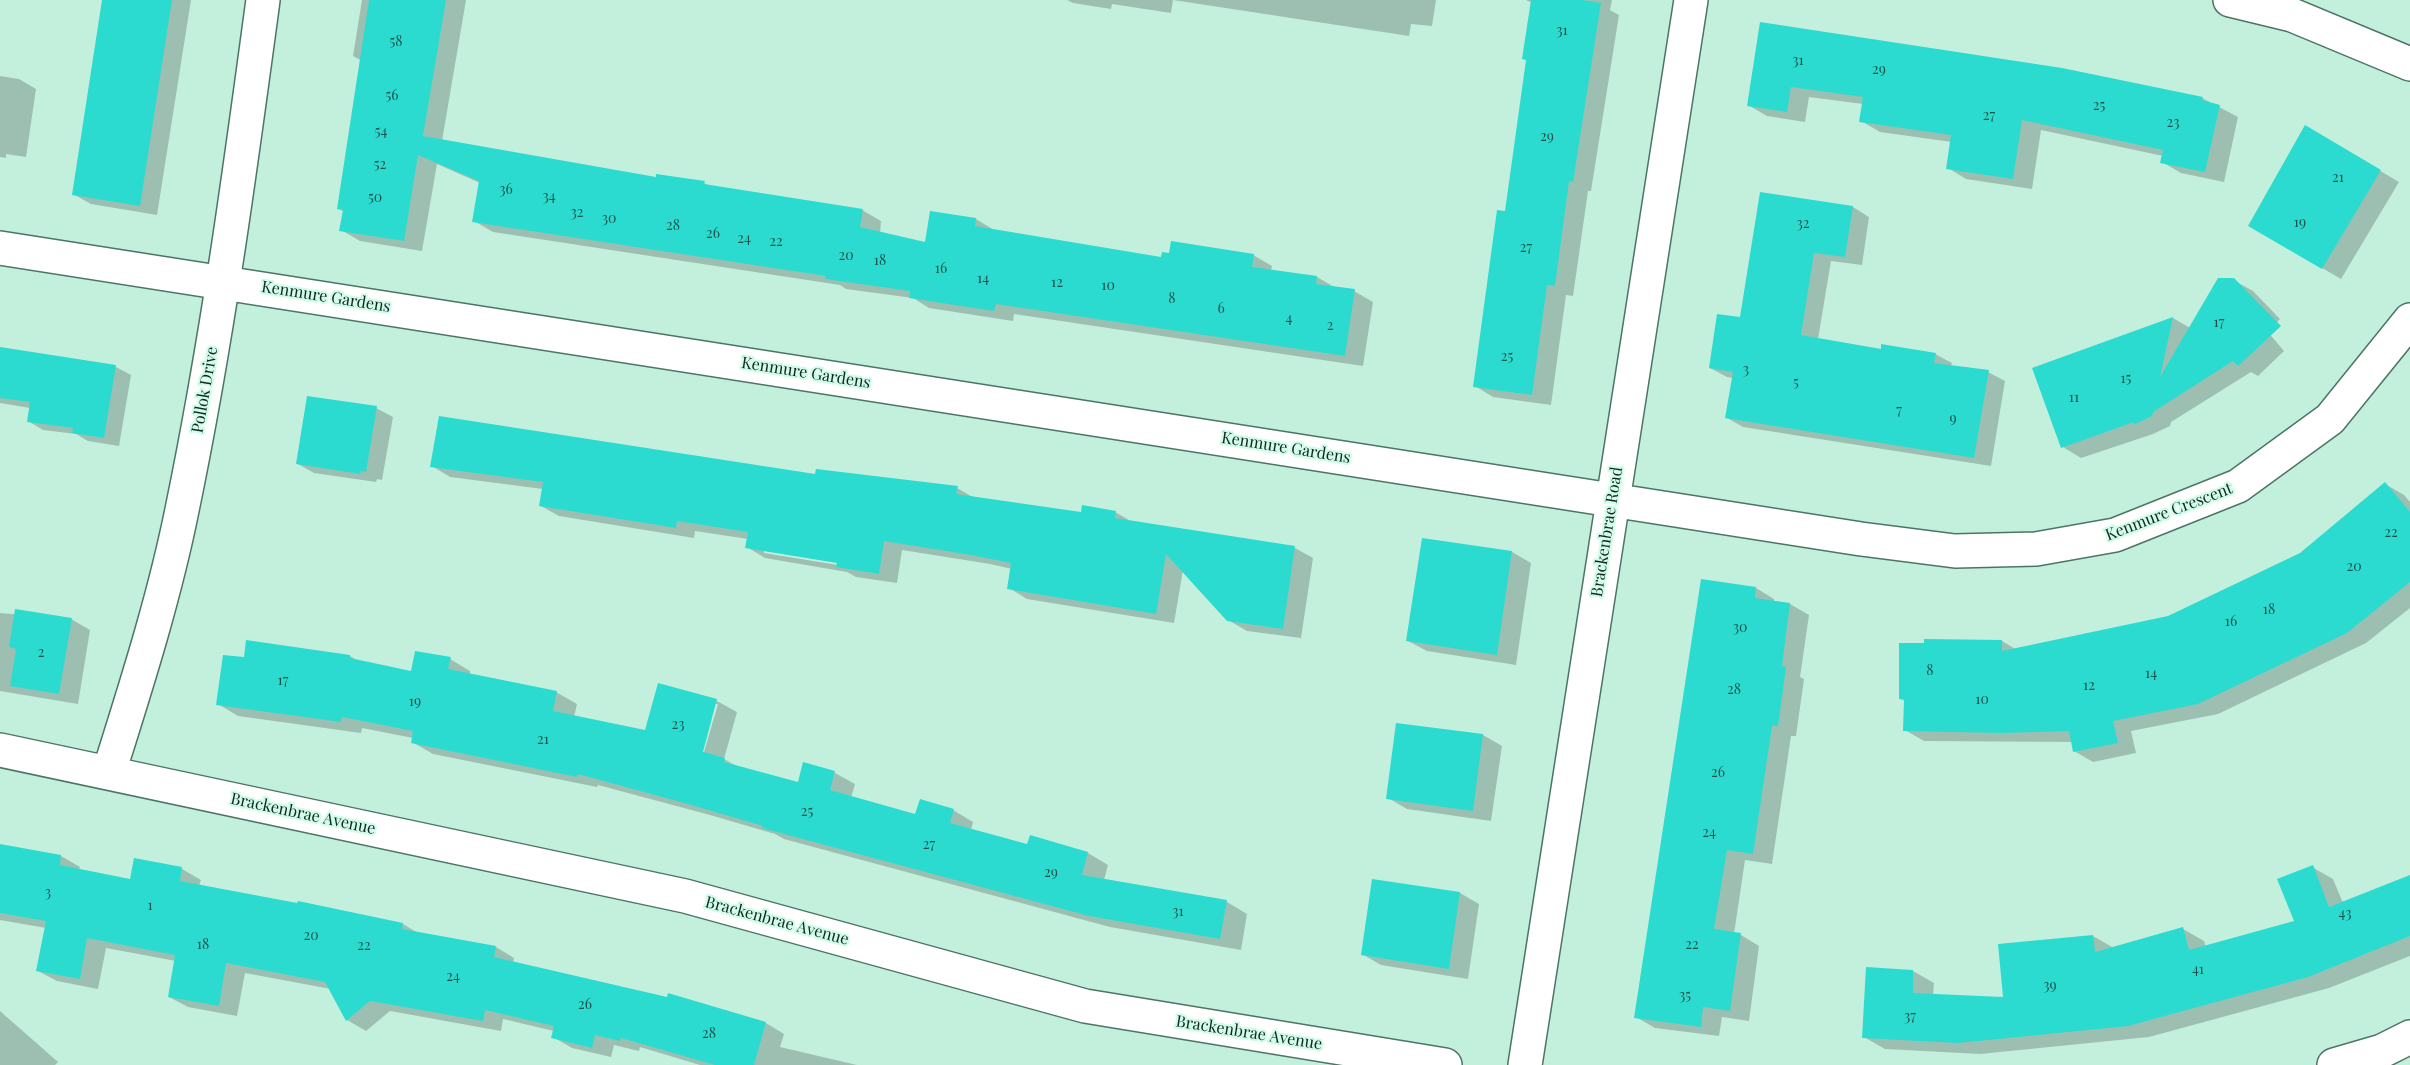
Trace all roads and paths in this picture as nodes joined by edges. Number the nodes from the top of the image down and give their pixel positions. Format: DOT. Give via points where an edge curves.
graph roads {
  1 [pos="263,0"];
  2 [pos="1691,0"];
  3 [pos="2230,0"];
  4 [pos="2410,64"];
  5 [pos="0,248"];
  6 [pos="225,281"];
  7 [pos="2410,320"];
  8 [pos="1612,499"];
  9 [pos="0,750"];
  10 [pos="109,772"];
  11 [pos="2410,1037"];
  12 [pos="1445,1065"];
  13 [pos="1525,1065"];
  14 [pos="2334,1065"];
  1 -- 6 [label="street, Pollok Drive"];
  2 -- 8 [label="street, Brackenbrae Road"];
  3 -- 4 [label="street" via="2292,15"];
  5 -- 6 [label="street, Kenmure Gardens"];
  6 -- 8 [label="street, Kenmure Gardens"];
  6 -- 10 [label="street, Pollok Drive" via="182,512 145,657"];
  7 -- 8 [label="street, Kenmure Crescent" via="2330,419 2302,440 2238,486 2115,536 2036,549 1955,551"];
  8 -- 13 [label="street, Brackenbrae Road"];
  9 -- 10 [label="street, Brackenbrae Avenue"];
  10 -- 12 [label="street, Brackenbrae Avenue" via="685,896 1085,1006"];
  11 -- 14 [label="street" via="2382,1051"];
}
